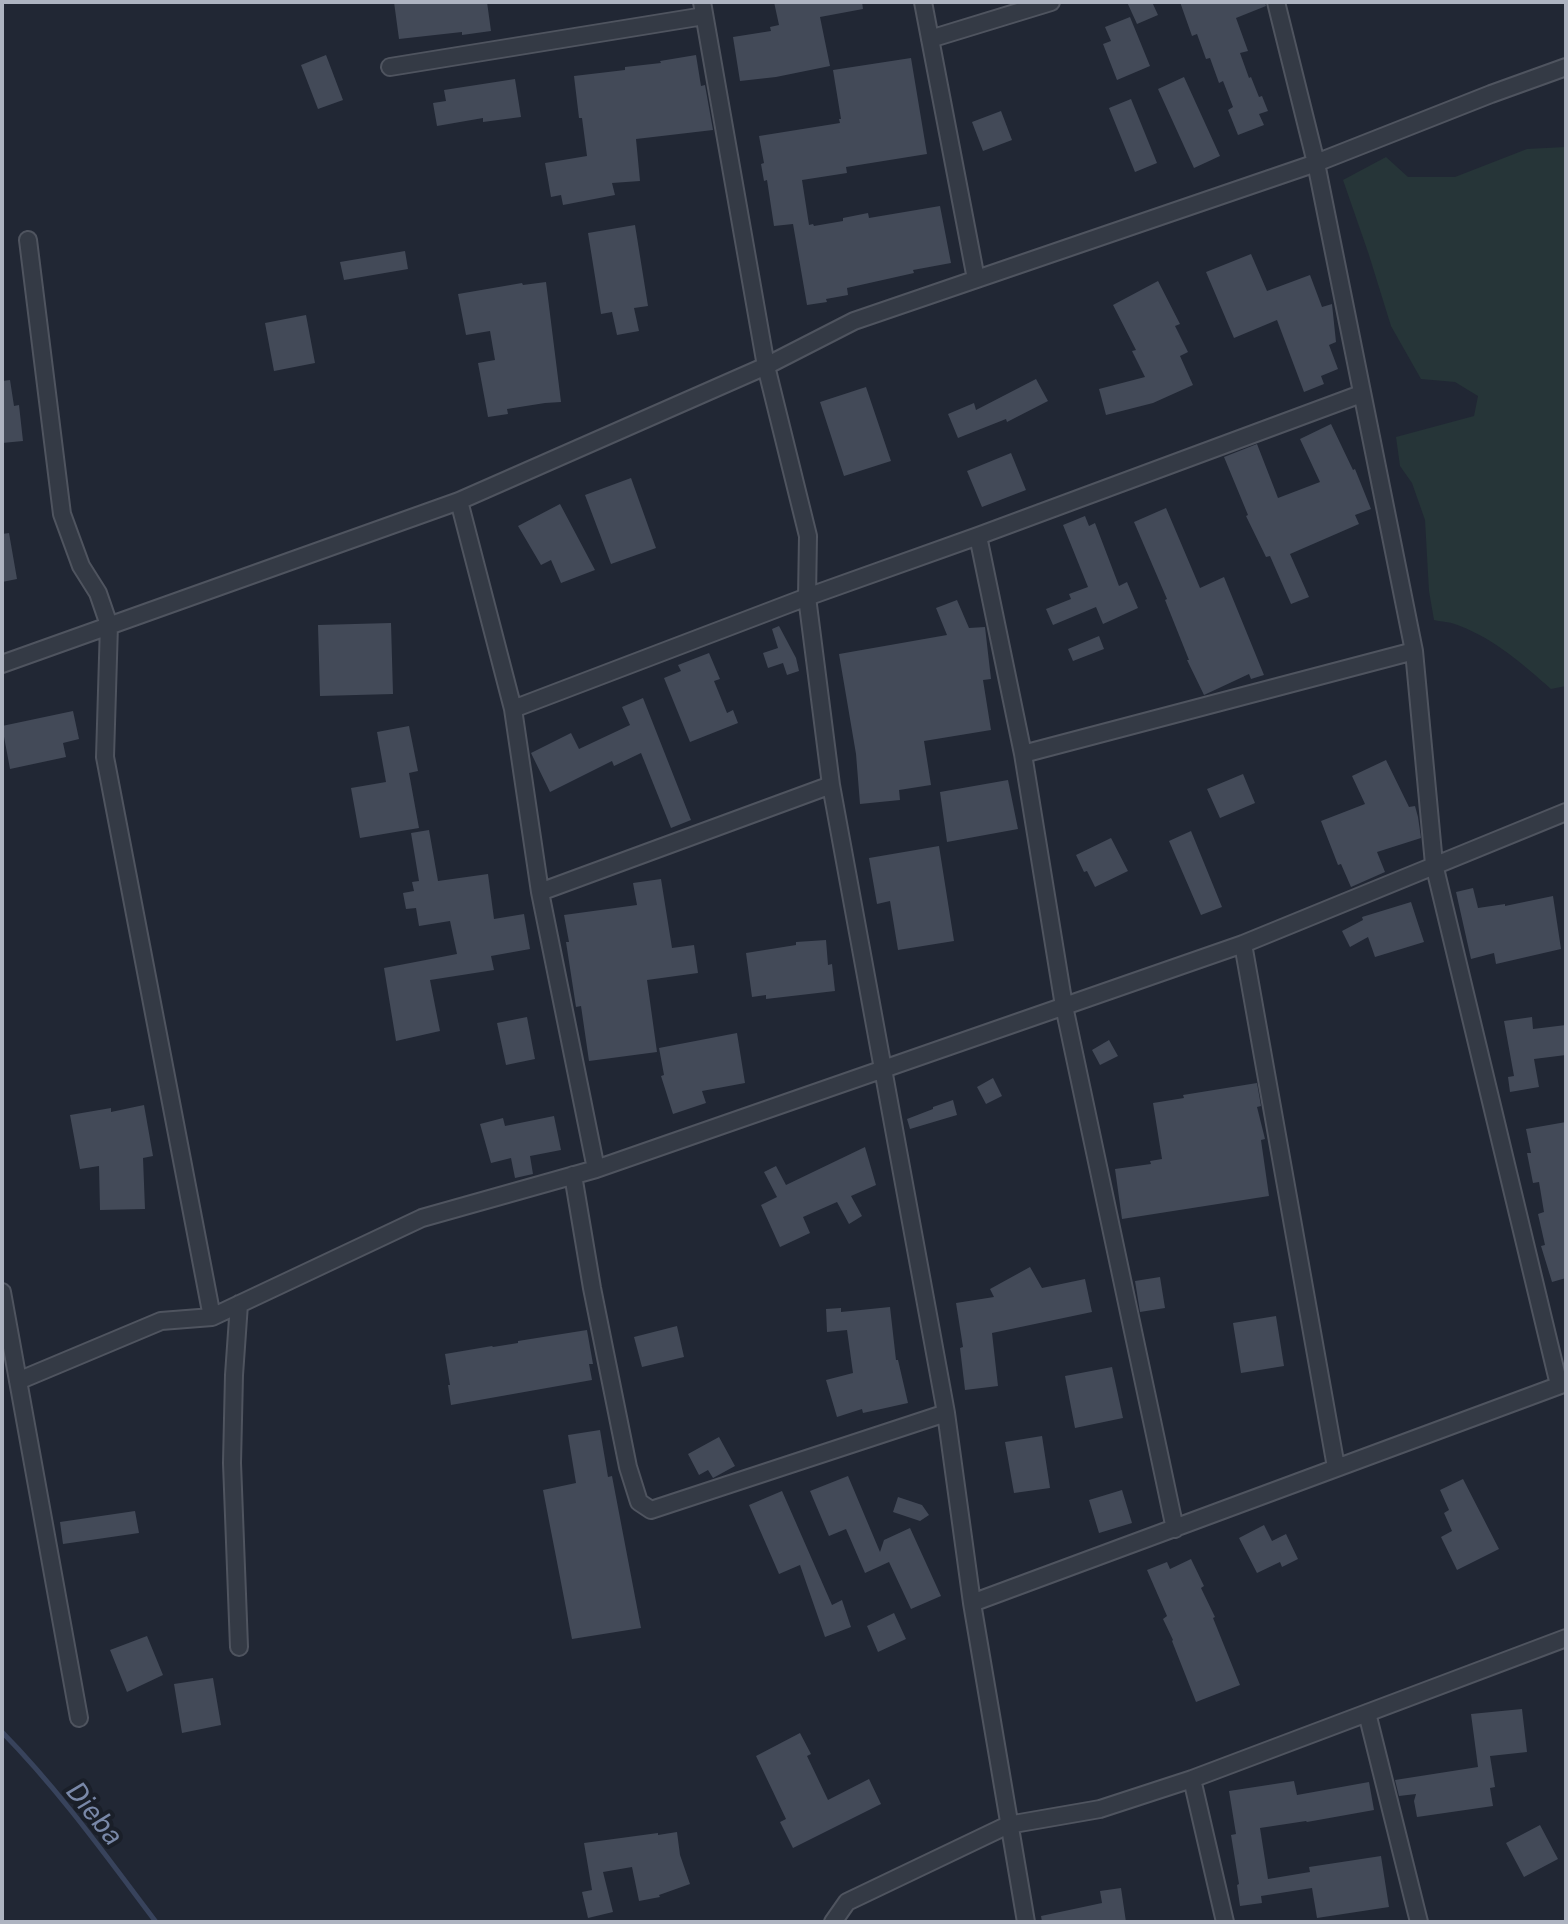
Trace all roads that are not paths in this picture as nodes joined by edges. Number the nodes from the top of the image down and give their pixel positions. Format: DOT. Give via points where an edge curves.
graph roads {
  1 [pos="923,2"];
  2 [pos="1051,2"];
  3 [pos="1276,2"];
  4 [pos="703,9"];
  5 [pos="930,39"];
  6 [pos="390,67"];
  7 [pos="1566,67"];
  8 [pos="1316,163"];
  9 [pos="28,240"];
  10 [pos="976,279"];
  11 [pos="766,366"];
  12 [pos="1361,394"];
  13 [pos="459,501"];
  14 [pos="978,536"];
  15 [pos="807,597"];
  16 [pos="109,625"];
  17 [pos="1414,651"];
  18 [pos="2,664"];
  19 [pos="513,709"];
  20 [pos="1023,754"];
  21 [pos="831,785"];
  22 [pos="1566,812"];
  23 [pos="1434,864"];
  24 [pos="540,892"];
  25 [pos="1243,944"];
  26 [pos="1064,1006"];
  27 [pos="883,1069"];
  28 [pos="596,1169"];
  29 [pos="573,1175"];
  30 [pos="2,1292"];
  31 [pos="239,1304"];
  32 [pos="212,1317"];
  33 [pos="18,1381"];
  34 [pos="1562,1384"];
  35 [pos="946,1413"];
  36 [pos="1336,1467"];
  37 [pos="1175,1529"];
  38 [pos="972,1603"];
  39 [pos="1566,1638"];
  40 [pos="239,1647"];
  41 [pos="1367,1713"];
  42 [pos="79,1718"];
  43 [pos="1192,1779"];
  44 [pos="1008,1825"];
  45 [pos="833,1922"];
  46 [pos="1026,1922"];
  47 [pos="1225,1922"];
  48 [pos="1419,1922"];
  1 -- 5 [label="street"];
  2 -- 5 [label="street"];
  3 -- 8 [label="street"];
  4 -- 6 [label="street"];
  4 -- 11 [label="street"];
  5 -- 10 [label="street"];
  7 -- 8 [label="street"];
  8 -- 10 [label="street"];
  8 -- 12 [label="street"];
  9 -- 16 [label="street" via="62,514"];
  10 -- 11 [label="street" via="854,321"];
  11 -- 13 [label="street"];
  11 -- 15 [label="street" via="808,536"];
  12 -- 14 [label="street"];
  12 -- 17 [label="street"];
  13 -- 16 [label="street"];
  13 -- 19 [label="street"];
  14 -- 15 [label="street"];
  14 -- 20 [label="street"];
  15 -- 19 [label="street"];
  15 -- 21 [label="street"];
  16 -- 18 [label="street"];
  16 -- 32 [label="street" via="105,757"];
  17 -- 20 [label="street"];
  17 -- 23 [label="street"];
  19 -- 24 [label="street"];
  20 -- 26 [label="street"];
  21 -- 24 [label="street"];
  21 -- 27 [label="street"];
  22 -- 23 [label="street"];
  23 -- 25 [label="street"];
  23 -- 34 [label="street"];
  24 -- 28 [label="street"];
  25 -- 26 [label="street"];
  25 -- 36 [label="street"];
  26 -- 27 [label="street"];
  26 -- 37 [label="street"];
  27 -- 28 [label="street"];
  27 -- 35 [label="street"];
  28 -- 29 [label="street"];
  29 -- 31 [label="street" via="422,1218"];
  29 -- 35 [label="street" via="628,1467 639,1502 651,1510"];
  30 -- 33 [label="street"];
  31 -- 32 [label="street"];
  31 -- 40 [label="street" via="232,1463"];
  32 -- 33 [label="street" via="161,1321"];
  33 -- 42 [label="street"];
  34 -- 36 [label="street"];
  35 -- 38 [label="street"];
  36 -- 37 [label="street"];
  37 -- 38 [label="street"];
  38 -- 44 [label="street"];
  39 -- 41 [label="street"];
  41 -- 43 [label="street"];
  41 -- 48 [label="street"];
  43 -- 44 [label="street" via="1100,1809"];
  43 -- 47 [label="street"];
  44 -- 45 [label="street" via="847,1902"];
  44 -- 46 [label="street"];
}
